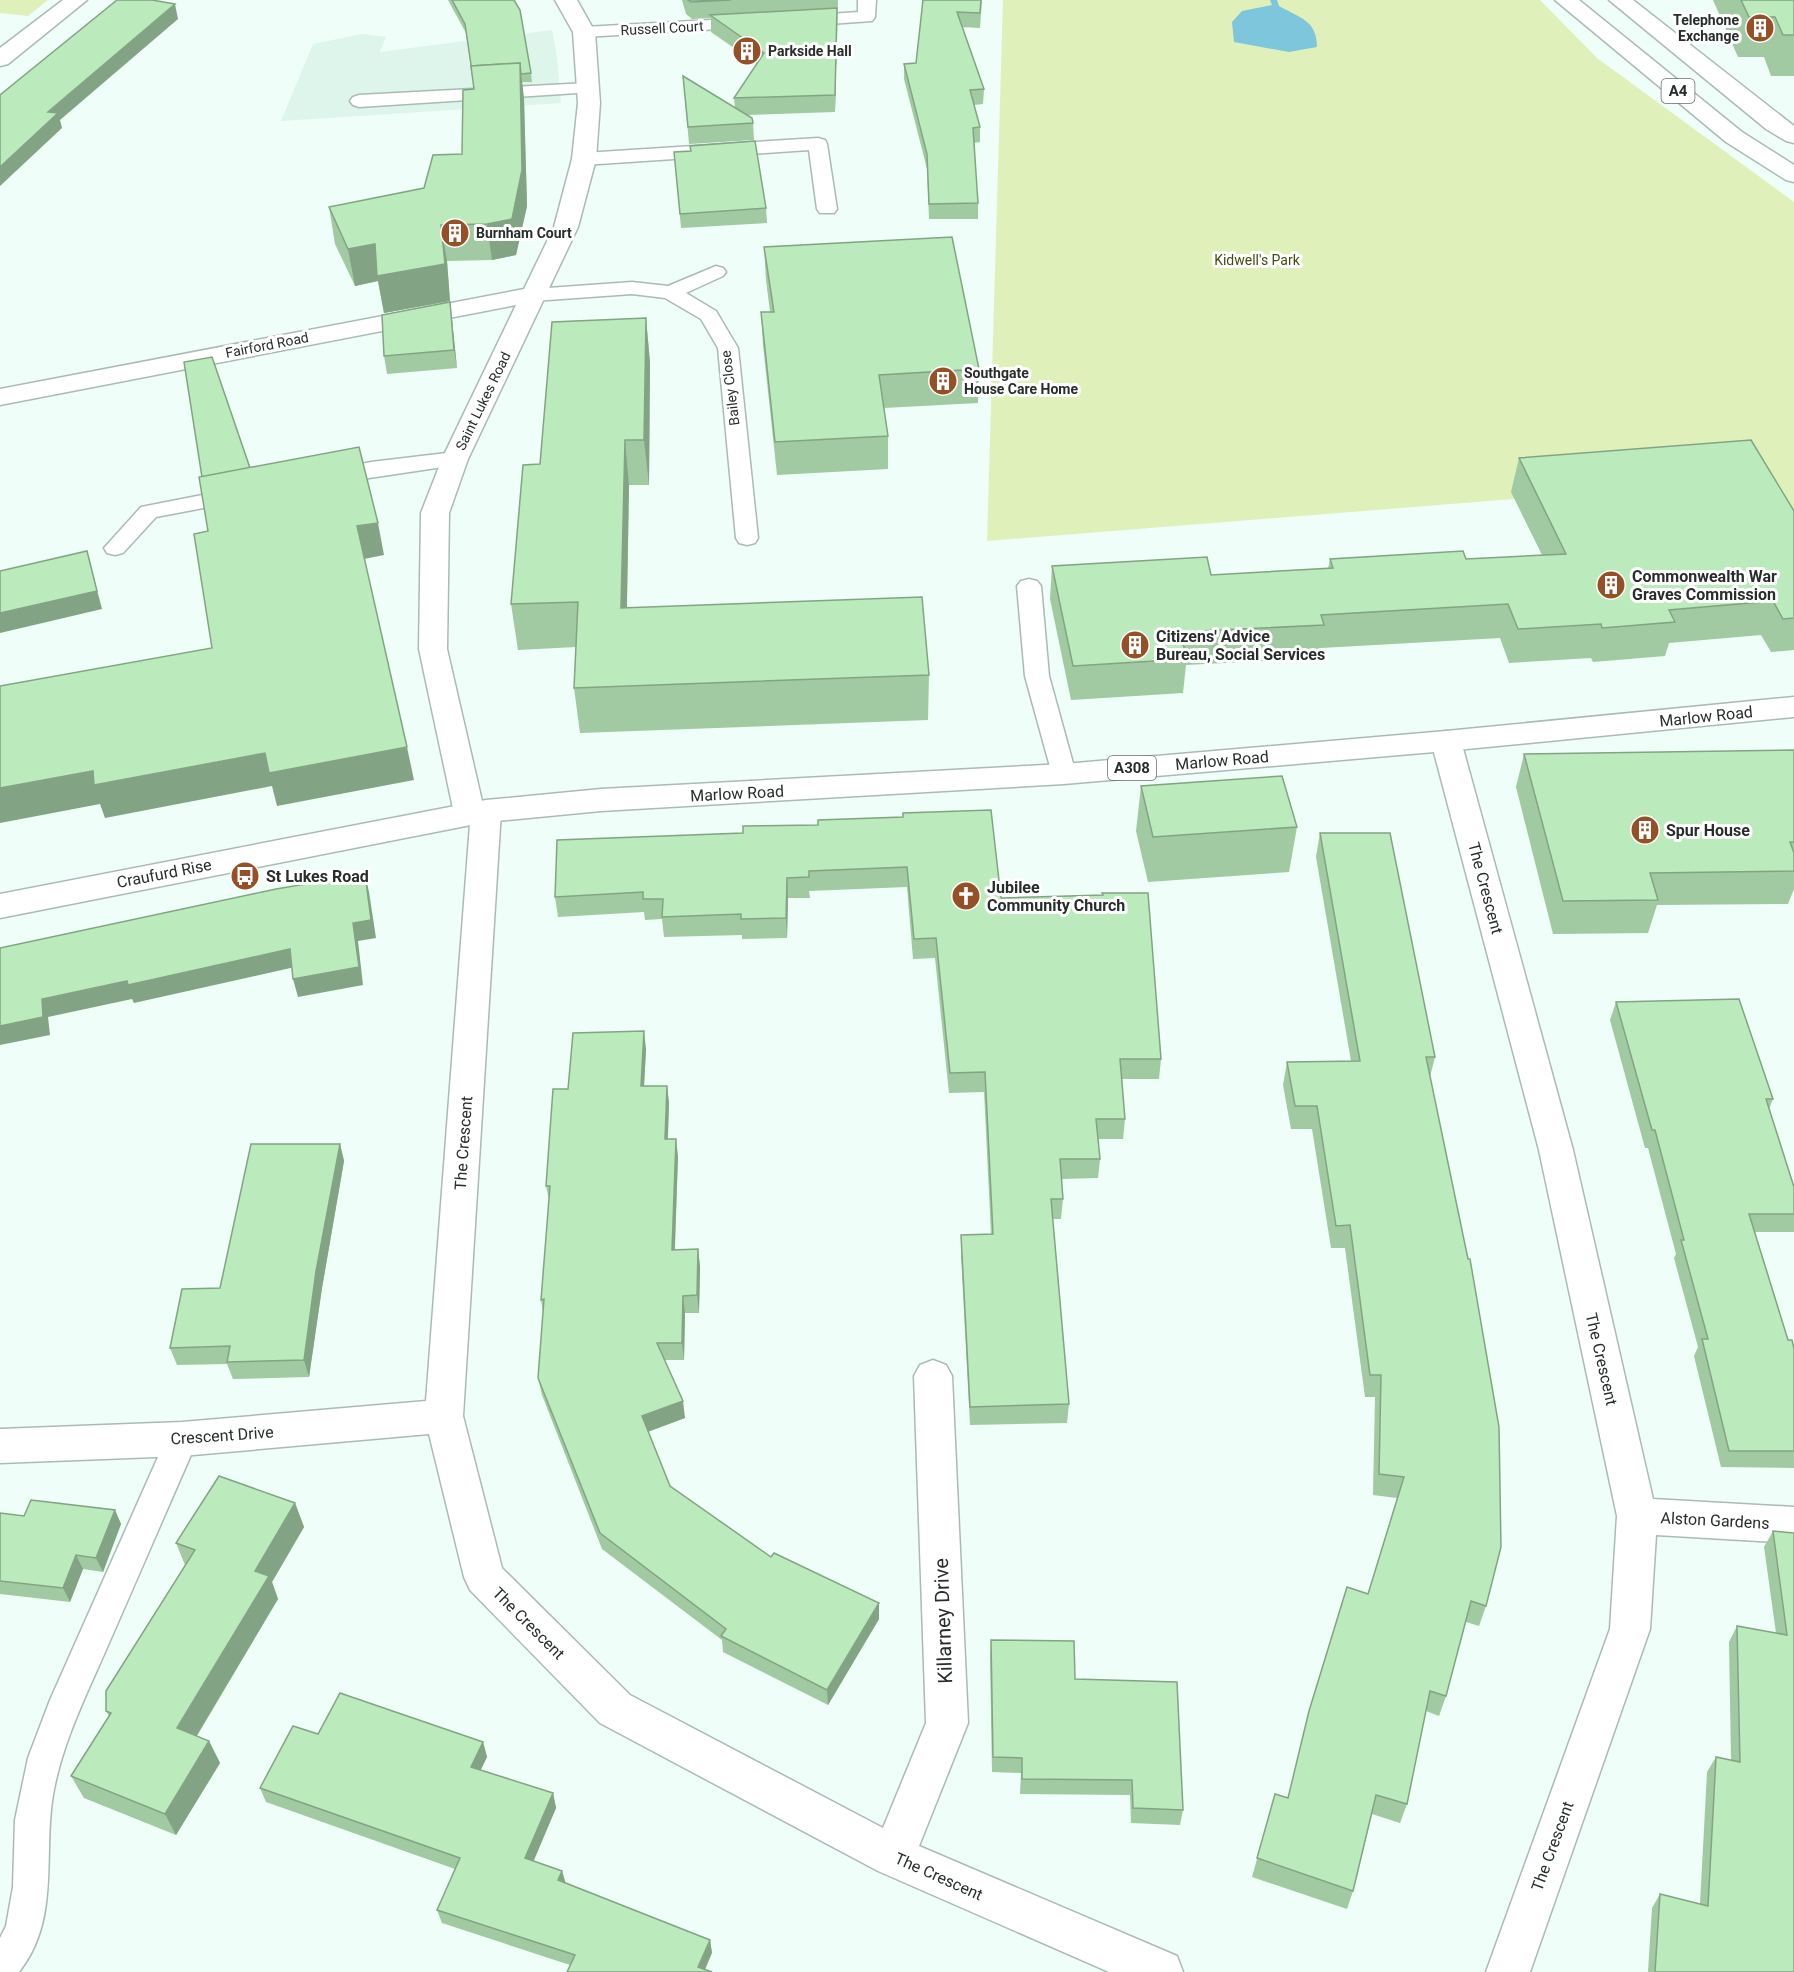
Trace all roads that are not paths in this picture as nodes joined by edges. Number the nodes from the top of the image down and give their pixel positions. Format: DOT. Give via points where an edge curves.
graph roads {
  1 [pos="76,0"];
  2 [pos="566,0"];
  3 [pos="867,0"];
  4 [pos="1566,0"];
  5 [pos="1620,0"];
  6 [pos="784,22"];
  7 [pos="760,23"];
  8 [pos="584,32"];
  9 [pos="0,59"];
  10 [pos="587,88"];
  11 [pos="359,101"];
  12 [pos="1794,136"];
  13 [pos="584,159"];
  14 [pos="1794,176"];
  15 [pos="827,209"];
  16 [pos="716,272"];
  17 [pos="670,292"];
  18 [pos="534,296"];
  19 [pos="0,397"];
  20 [pos="455,459"];
  21 [pos="313,480"];
  22 [pos="254,492"];
  23 [pos="747,538"];
  24 [pos="116,548"];
  25 [pos="1029,586"];
  26 [pos="1794,707"];
  27 [pos="1446,741"];
  28 [pos="1064,774"];
  29 [pos="478,812"];
  30 [pos="0,906"];
  31 [pos="933,1376"];
  32 [pos="444,1416"];
  33 [pos="182,1438"];
  34 [pos="0,1446"];
  35 [pos="1637,1516"];
  36 [pos="1794,1525"];
  37 [pos="893,1856"];
  38 [pos="0,1967"];
  39 [pos="1161,1972"];
  40 [pos="1508,1972"];
  1 -- 9 [label="street"];
  2 -- 8 [label="street, Saint Lukes Road"];
  3 -- 6 [label="lane" via="866,17"];
  4 -- 14 [label="street, A4" via="1734,137"];
  5 -- 12 [label="street, A4"];
  7 -- 8 [label="lane, Russell Court"];
  8 -- 10 [label="street, Saint Lukes Road"];
  10 -- 11 [label="lane"];
  10 -- 13 [label="street, Saint Lukes Road"];
  13 -- 15 [label="lane" via="819,144"];
  13 -- 18 [label="street, Saint Lukes Road" via="566,227"];
  16 -- 17 [label="lane"];
  17 -- 18 [label="lane, Bailey Close" via="632,288"];
  17 -- 23 [label="lane, Bailey Close" via="709,315 728,348"];
  18 -- 19 [label="street, Fairford Road"];
  18 -- 20 [label="street, Saint Lukes Road"];
  20 -- 21 [label="lane"];
  20 -- 29 [label="street, Saint Lukes Road" via="435,513 433,649"];
  22 -- 24 [label="lane" via="149,512"];
  25 -- 28 [label="lane" via="1037,676"];
  26 -- 27 [label="street, Marlow Road / A308"];
  27 -- 28 [label="street, Marlow Road / A308"];
  27 -- 35 [label="street, The Crescent" via="1556,1150"];
  28 -- 29 [label="street, Marlow Road / A308" via="601,800"];
  29 -- 30 [label="street, Craufurd Rise / A308"];
  29 -- 32 [label="street, The Crescent"];
  31 -- 37 [label="street, Killarney Drive" via="947,1724"];
  32 -- 33 [label="street, Crescent Drive"];
  32 -- 37 [label="street, The Crescent" via="484,1576 615,1709"];
  33 -- 34 [label="street, Crescent Drive"];
  33 -- 38 [label="lane" via="54,1730 35,1797 30,1833 29,1917 11,1956"];
  35 -- 36 [label="street, Alston Gardens"];
  35 -- 40 [label="street, The Crescent" via="1630,1629"];
  37 -- 39 [label="street, The Crescent"];
}
